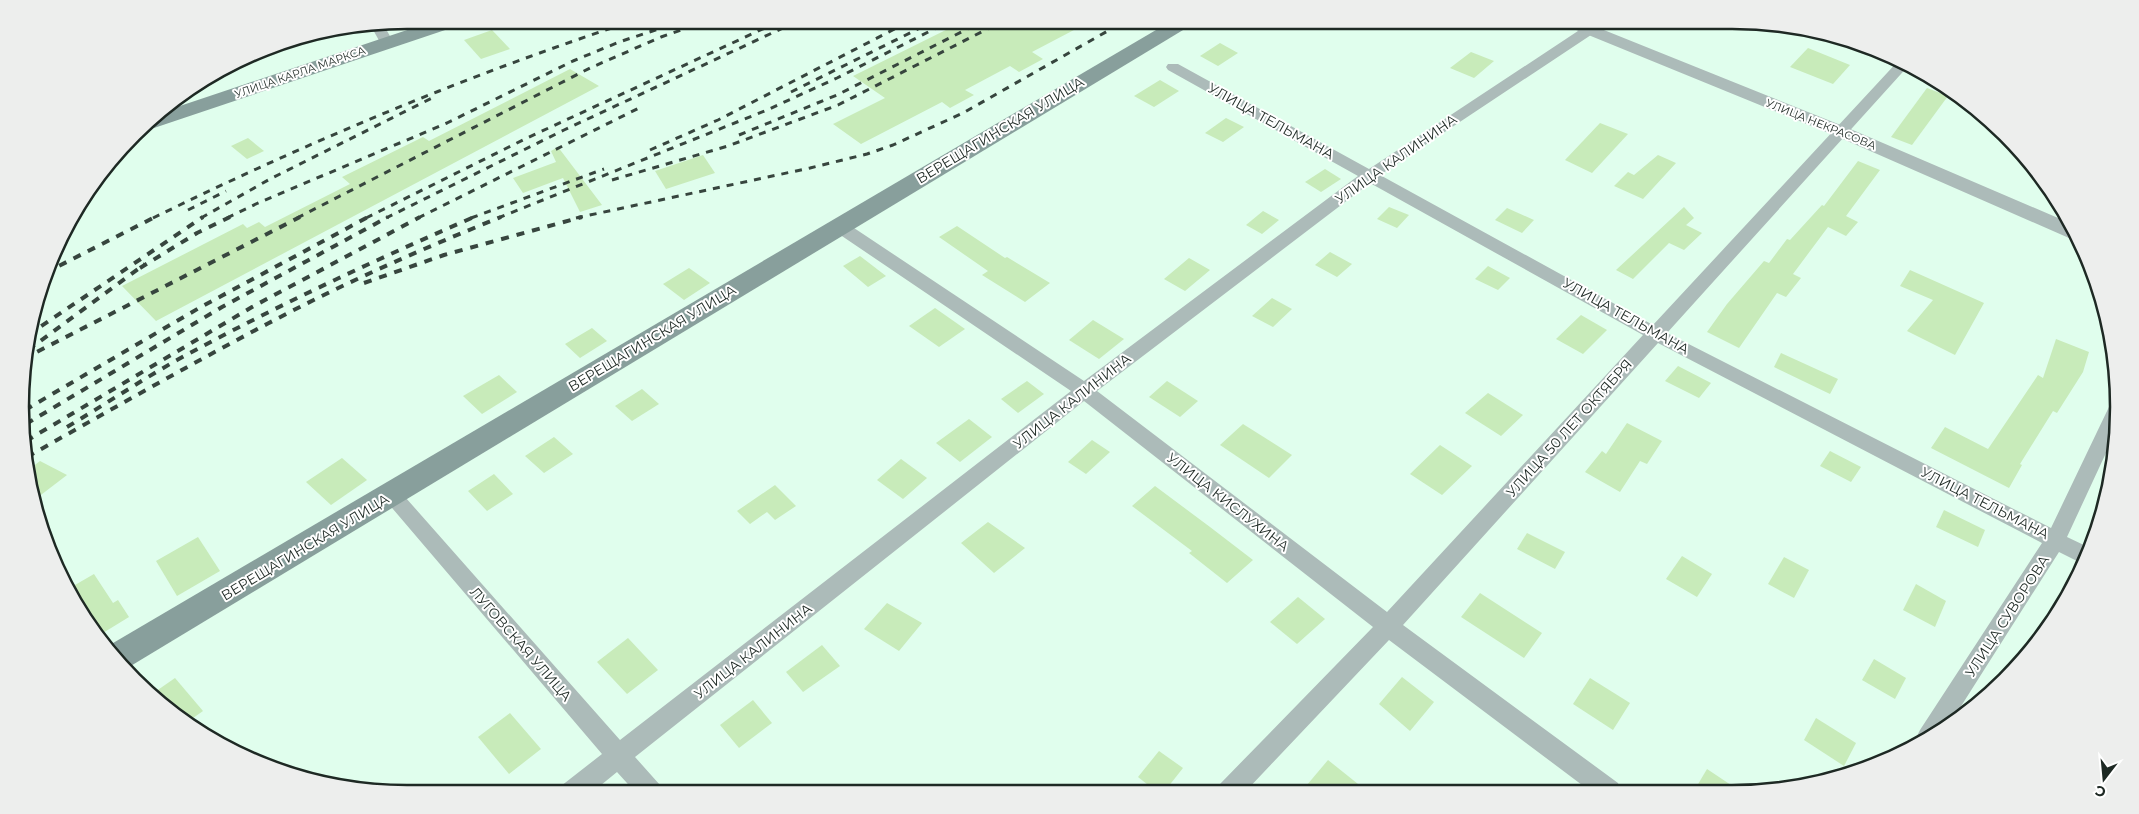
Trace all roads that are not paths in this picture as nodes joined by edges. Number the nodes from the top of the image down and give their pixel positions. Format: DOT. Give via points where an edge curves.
graph roads {
  1 [pos="429,29"];
  2 [pos="1171,29"];
  3 [pos="1588,29"];
  4 [pos="1603,29"];
  5 [pos="380,30"];
  6 [pos="386,43"];
  7 [pos="1173,67"];
  8 [pos="1899,68"];
  9 [pos="163,118"];
  10 [pos="1842,132"];
  11 [pos="1370,175"];
  12 [pos="839,226"];
  13 [pos="2065,227"];
  14 [pos="1655,334"];
  15 [pos="1084,391"];
  16 [pos="2109,425"];
  17 [pos="391,496"];
  18 [pos="2056,539"];
  19 [pos="2081,553"];
  20 [pos="1388,626"];
  21 [pos="122,655"];
  22 [pos="1936,726"];
  23 [pos="620,757"];
  24 [pos="582,785"];
  25 [pos="644,785"];
  26 [pos="1236,785"];
  27 [pos="1601,785"];
  1 -- 6 [label="main road, УЛИЦА КАРЛА МАРКСА"];
  2 -- 12 [label="main road, ВЕРЕЩАГИНСКАЯ УЛИЦА"];
  3 -- 11 [label="street, УЛИЦА КАЛИНИНА"];
  4 -- 10 [label="street, УЛИЦА НЕКРАСОВА"];
  5 -- 6 [label="street"];
  6 -- 9 [label="main road, УЛИЦА КАРЛА МАРКСА"];
  7 -- 11 [label="street, УЛИЦА ТЕЛЬМАНА"];
  8 -- 10 [label="street, УЛИЦА 50 ЛЕТ ОКТЯБРЯ"];
  10 -- 13 [label="street, УЛИЦА НЕКРАСОВА"];
  10 -- 14 [label="street, УЛИЦА 50 ЛЕТ ОКТЯБРЯ"];
  11 -- 14 [label="street, УЛИЦА ТЕЛЬМАНА"];
  11 -- 15 [label="street, УЛИЦА КАЛИНИНА"];
  12 -- 15 [label="street, УЛИЦА КИСЛУХИНА"];
  12 -- 17 [label="main road, ВЕРЕЩАГИНСКАЯ УЛИЦА"];
  14 -- 18 [label="street, УЛИЦА ТЕЛЬМАНА"];
  14 -- 20 [label="street, УЛИЦА 50 ЛЕТ ОКТЯБРЯ"];
  15 -- 20 [label="street, УЛИЦА КИСЛУХИНА"];
  15 -- 23 [label="street, УЛИЦА КАЛИНИНА"];
  16 -- 18 [label="street, УЛИЦА СУВОРОВА"];
  17 -- 21 [label="main road, ВЕРЕЩАГИНСКАЯ УЛИЦА"];
  17 -- 23 [label="street, ЛУГОВСКАЯ УЛИЦА"];
  18 -- 19 [label="street, УЛИЦА ТЕЛЬМАНА"];
  18 -- 22 [label="street, УЛИЦА СУВОРОВА"];
  20 -- 26 [label="street, УЛИЦА 50 ЛЕТ ОКТЯБРЯ"];
  20 -- 27 [label="street, УЛИЦА КИСЛУХИНА"];
  23 -- 24 [label="street, УЛИЦА КАЛИНИНА"];
  23 -- 25 [label="street, ЛУГОВСКАЯ УЛИЦА"];
}
